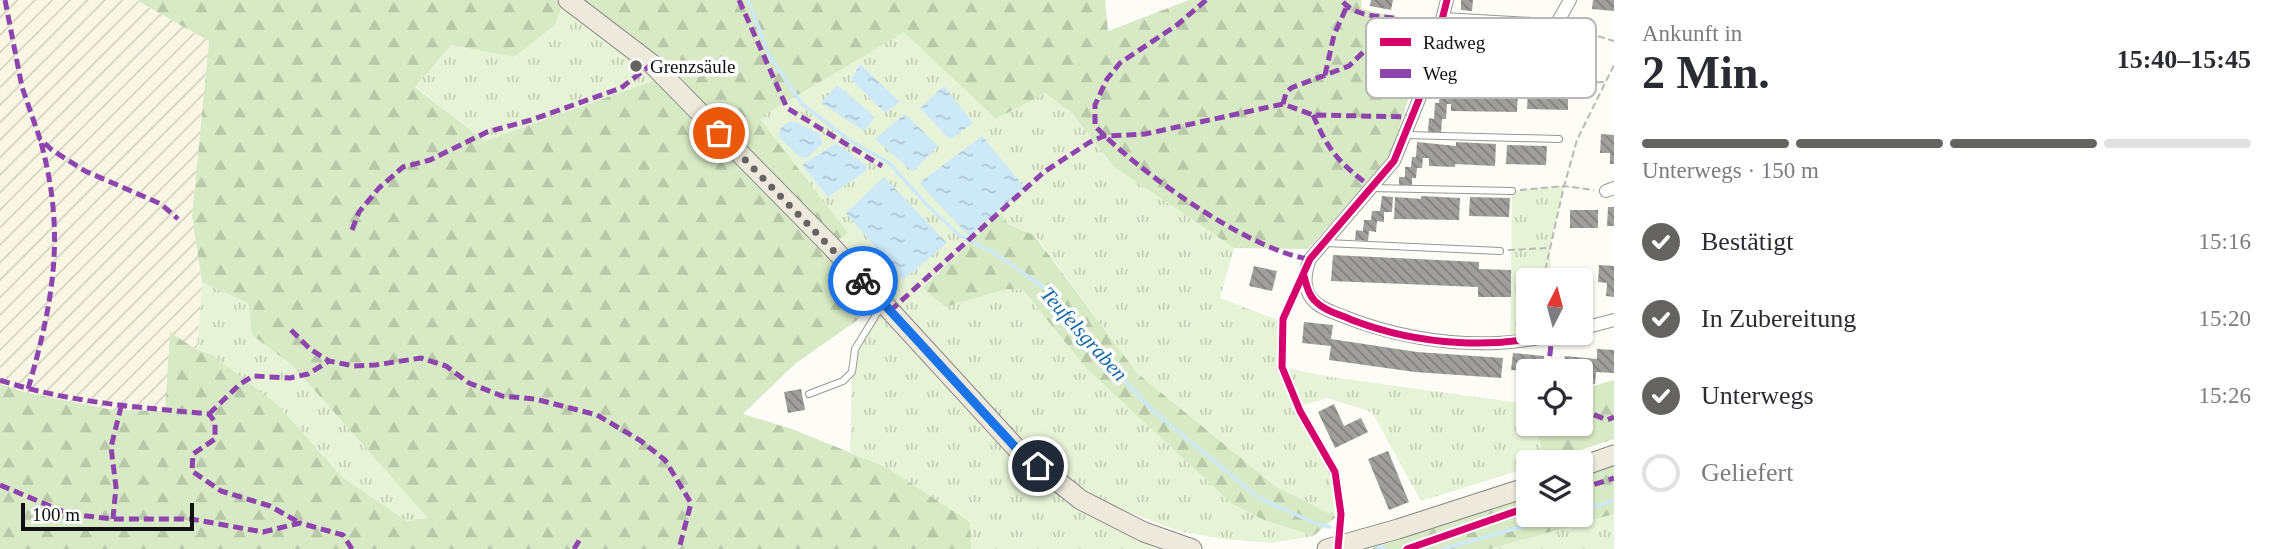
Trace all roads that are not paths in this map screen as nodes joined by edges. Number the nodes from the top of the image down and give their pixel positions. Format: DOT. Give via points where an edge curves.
graph roads {
  1 [pos="568,0"];
  2 [pos="1447,0"];
  3 [pos="1570,0"];
  4 [pos="1443,18"];
  5 [pos="1561,18"];
  6 [pos="1420,98"];
  7 [pos="1406,135"];
  8 [pos="1559,139"];
  9 [pos="1372,188"];
  10 [pos="1512,191"];
  11 [pos="1324,243"];
  12 [pos="1500,251"];
  13 [pos="883,303"];
  14 [pos="1614,320"];
  15 [pos="1593,326"];
  16 [pos="1516,341"];
  17 [pos="809,394"];
  18 [pos="1614,455"];
  19 [pos="1325,456"];
  20 [pos="1593,462"];
  21 [pos="1516,491"];
  22 [pos="1332,548"];
  23 [pos="1192,549"];
  1 -- 13 [label="main road" via="652,64"];
  2 -- 4 [label="street"];
  3 -- 5 [label="street"];
  6 -- 7 [label="street"];
  7 -- 8 [label="lane"];
  7 -- 9 [label="street" via="1394,161"];
  9 -- 10 [label="lane"];
  9 -- 11 [label="street"];
  11 -- 12 [label="lane"];
  11 -- 16 [label="street" via="1304,275 1312,299 1324,309 1409,337 1454,343"];
  13 -- 17 [label="lane" via="855,349 852,372 843,381"];
  13 -- 23 [label="main road" via="1028,458 1081,499 1144,532"];
  14 -- 15 [label="street"];
  18 -- 20 [label="main road"];
  19 -- 22 [label="lane" via="1335,472 1341,514"];
  21 -- 22 [label="main road"];
}
